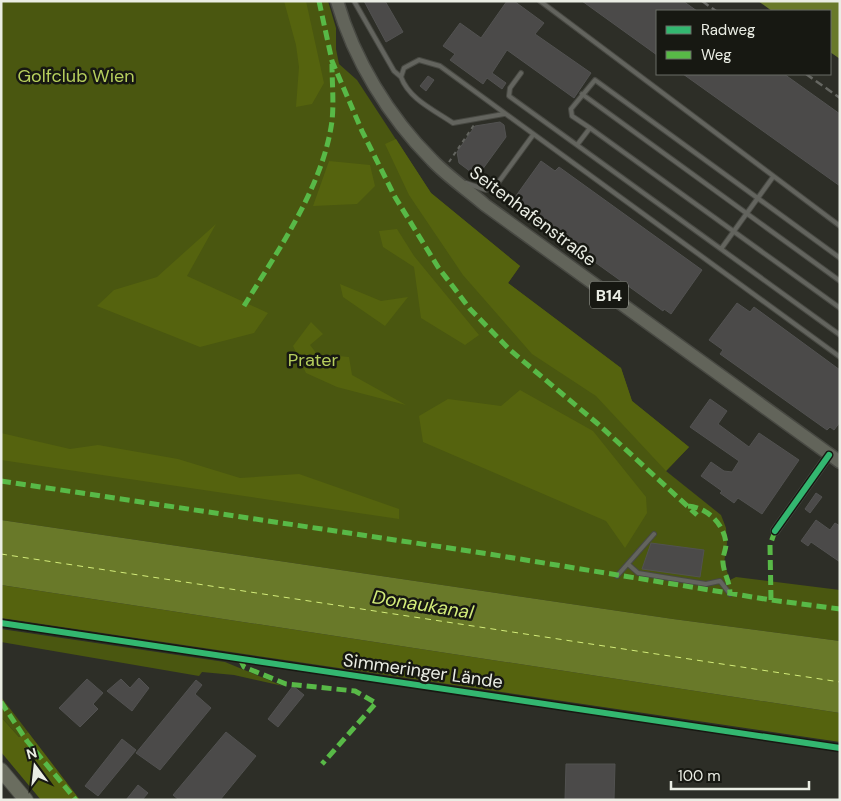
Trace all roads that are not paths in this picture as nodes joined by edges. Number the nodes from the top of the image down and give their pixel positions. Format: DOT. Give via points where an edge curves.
graph roads {
  1 [pos="337,1"];
  2 [pos="354,1"];
  3 [pos="540,1"];
  4 [pos="520,73"];
  5 [pos="401,77"];
  6 [pos="582,94"];
  7 [pos="504,114"];
  8 [pos="590,128"];
  9 [pos="533,135"];
  10 [pos="577,145"];
  11 [pos="422,150"];
  12 [pos="773,177"];
  13 [pos="758,198"];
  14 [pos="747,214"];
  15 [pos="840,226"];
  16 [pos="734,230"];
  17 [pos="721,249"];
  18 [pos="840,258"];
  19 [pos="840,281"];
  20 [pos="840,308"];
  21 [pos="840,335"];
  22 [pos="840,357"];
  23 [pos="836,459"];
  24 [pos="775,531"];
  25 [pos="654,534"];
  26 [pos="628,565"];
  27 [pos="617,576"];
  28 [pos="730,594"];
  29 [pos="487,696"];
  30 [pos="840,748"];
  31 [pos="3,772"];
  32 [pos="26,800"];
  1 -- 11 [label="main road, Seitenhafenstraße / B14" via="344,26 366,70 387,105"];
  2 -- 5 [label="lane" via="394,71"];
  3 -- 12 [label="lane"];
  4 -- 10 [label="lane" via="510,88 509,96"];
  5 -- 7 [label="lane" via="404,87 415,97 453,123"];
  5 -- 7 [label="lane" via="404,68 411,63 419,60 430,62 452,74"];
  6 -- 8 [label="lane" via="570,113"];
  6 -- 13 [label="lane" via="595,80"];
  6 -- 14 [label="lane"];
  7 -- 9 [label="lane"];
  8 -- 10 [label="lane"];
  8 -- 16 [label="lane"];
  9 -- 11 [label="lane" via="495,187 486,190 467,183"];
  9 -- 22 [label="lane"];
  10 -- 17 [label="lane"];
  11 -- 23 [label="main road, Seitenhafenstraße / B14" via="485,205"];
  12 -- 13 [label="lane"];
  12 -- 15 [label="lane"];
  13 -- 14 [label="lane"];
  13 -- 18 [label="lane"];
  14 -- 16 [label="lane"];
  14 -- 19 [label="lane"];
  16 -- 17 [label="lane"];
  16 -- 20 [label="lane"];
  17 -- 21 [label="lane"];
  23 -- 24 [label="street"];
  25 -- 26 [label="lane"];
  26 -- 27 [label="lane"];
  26 -- 28 [label="lane" via="638,573 706,584 720,581"];
  29 -- 30 [label="lane, Simmeringer Lände"];
  31 -- 32 [label="highway"];
}
